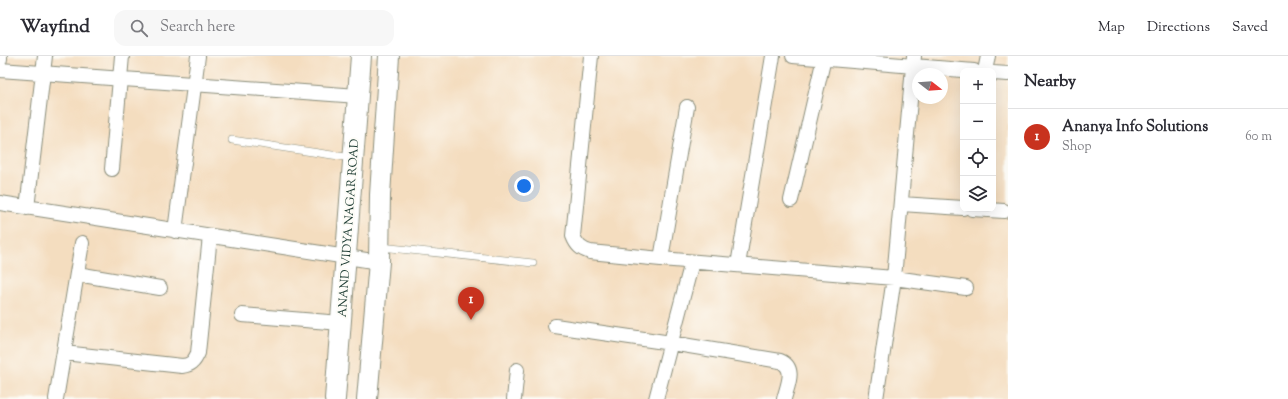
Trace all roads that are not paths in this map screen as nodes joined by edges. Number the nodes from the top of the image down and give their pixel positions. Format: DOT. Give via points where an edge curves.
graph roads {
  1 [pos="0,56"];
  2 [pos="45,56"];
  3 [pos="122,56"];
  4 [pos="198,56"];
  5 [pos="361,56"];
  6 [pos="389,56"];
  7 [pos="591,56"];
  8 [pos="773,56"];
  9 [pos="793,56"];
  10 [pos="988,56"];
  11 [pos="824,58"];
  12 [pos="0,59"];
  13 [pos="914,61"];
  14 [pos="986,68"];
  15 [pos="960,69"];
  16 [pos="0,70"];
  17 [pos="43,73"];
  18 [pos="996,73"];
  19 [pos="1008,74"];
  20 [pos="120,78"];
  21 [pos="195,84"];
  22 [pos="358,96"];
  23 [pos="687,107"];
  24 [pos="232,140"];
  25 [pos="353,158"];
  26 [pos="112,169"];
  27 [pos="791,200"];
  28 [pos="0,203"];
  29 [pos="901,204"];
  30 [pos="27,208"];
  31 [pos="960,208"];
  32 [pos="996,210"];
  33 [pos="1004,211"];
  34 [pos="175,230"];
  35 [pos="210,236"];
  36 [pos="82,243"];
  37 [pos="379,254"];
  38 [pos="346,257"];
  39 [pos="661,259"];
  40 [pos="692,262"];
  41 [pos="533,263"];
  42 [pos="738,265"];
  43 [pos="77,274"];
  44 [pos="894,278"];
  45 [pos="160,288"];
  46 [pos="966,288"];
  47 [pos="242,315"];
  48 [pos="340,323"];
  49 [pos="555,326"];
  50 [pos="671,343"];
  51 [pos="64,353"];
  52 [pos="517,370"];
  53 [pos="56,399"];
  54 [pos="335,399"];
  55 [pos="367,399"];
  56 [pos="514,399"];
  57 [pos="656,399"];
  58 [pos="784,399"];
  59 [pos="876,399"];
  1 -- 12 [label="street"];
  2 -- 17 [label="street"];
  3 -- 20 [label="street"];
  4 -- 21 [label="street"];
  5 -- 22 [label="main road, ANAND VIDYA NAGAR ROAD"];
  6 -- 37 [label="main road"];
  7 -- 39 [label="street" via="574,236 576,244 590,252"];
  8 -- 42 [label="street"];
  9 -- 11 [label="street"];
  10 -- 14 [label="street"];
  11 -- 13 [label="street"];
  11 -- 27 [label="street"];
  13 -- 15 [label="street"];
  13 -- 29 [label="street"];
  16 -- 17 [label="street"];
  17 -- 20 [label="street"];
  17 -- 30 [label="street"];
  18 -- 19 [label="street"];
  20 -- 21 [label="street"];
  20 -- 26 [label="street"];
  21 -- 22 [label="street"];
  21 -- 34 [label="street"];
  22 -- 25 [label="main road, ANAND VIDYA NAGAR ROAD"];
  23 -- 39 [label="street"];
  24 -- 25 [label="lane"];
  25 -- 38 [label="main road, ANAND VIDYA NAGAR ROAD"];
  28 -- 30 [label="street"];
  29 -- 31 [label="street"];
  29 -- 44 [label="street"];
  30 -- 34 [label="street"];
  32 -- 33 [label="street"];
  34 -- 35 [label="street"];
  35 -- 38 [label="street"];
  35 -- 51 [label="street" via="198,353 194,361 182,366"];
  36 -- 43 [label="street"];
  37 -- 38 [label="street"];
  37 -- 41 [label="lane"];
  37 -- 55 [label="main road"];
  38 -- 48 [label="main road, ANAND VIDYA NAGAR ROAD"];
  39 -- 40 [label="street"];
  40 -- 42 [label="street"];
  40 -- 50 [label="street"];
  42 -- 44 [label="street"];
  43 -- 45 [label="street"];
  43 -- 51 [label="street"];
  44 -- 46 [label="street"];
  44 -- 59 [label="street"];
  47 -- 48 [label="street"];
  48 -- 54 [label="main road, ANAND VIDYA NAGAR ROAD"];
  49 -- 50 [label="street"];
  50 -- 57 [label="street"];
  50 -- 58 [label="street" via="785,363 790,374"];
  51 -- 53 [label="street"];
  52 -- 56 [label="street"];
}
